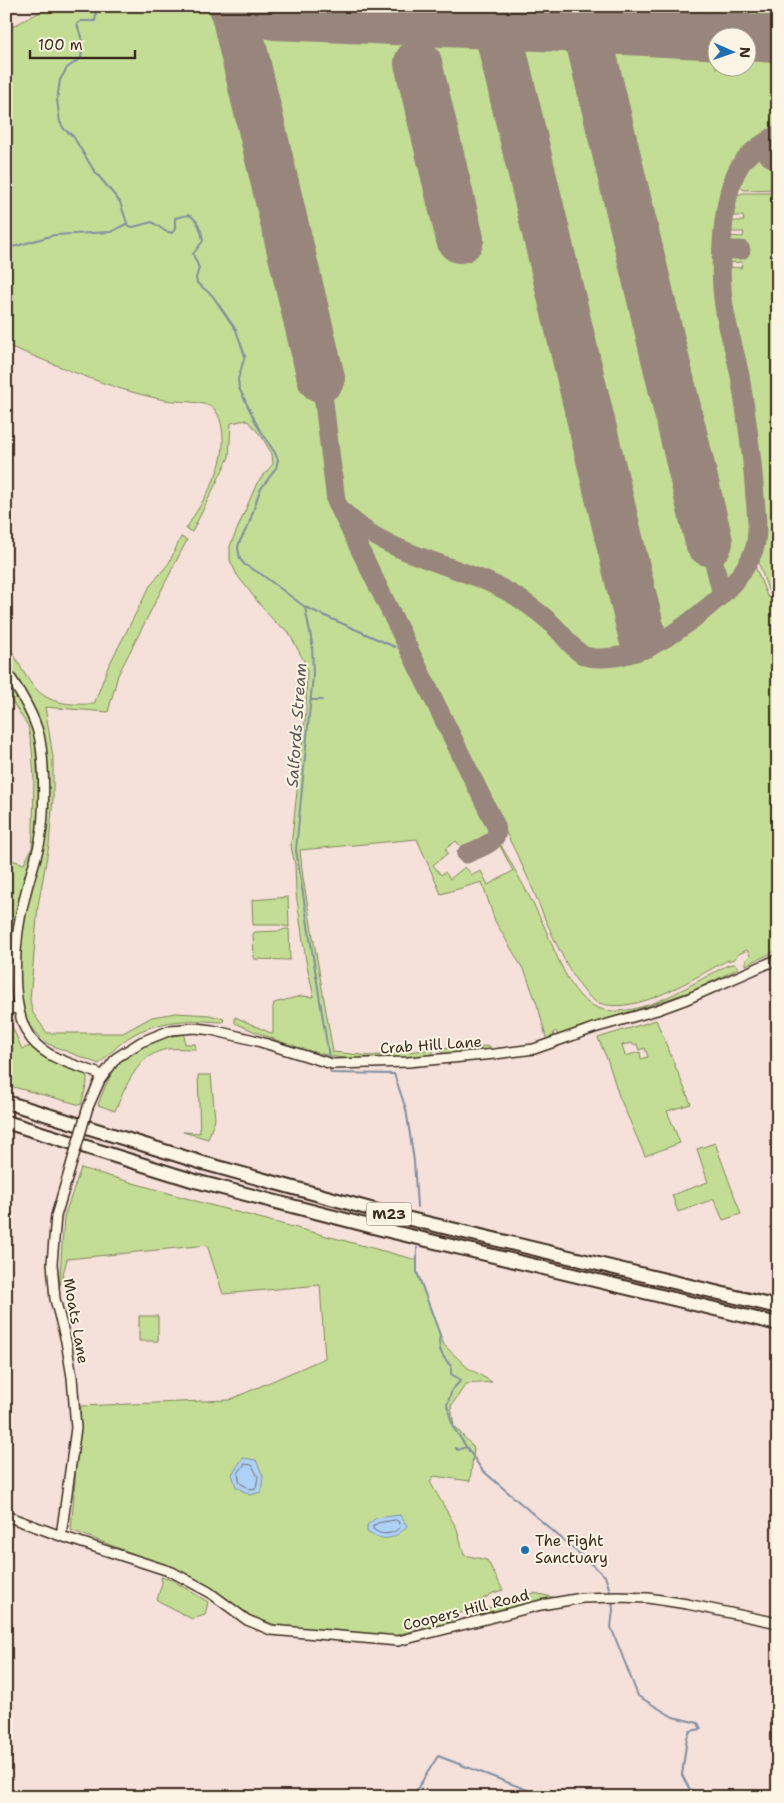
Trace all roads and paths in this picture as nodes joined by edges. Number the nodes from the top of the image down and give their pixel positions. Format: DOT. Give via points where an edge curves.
graph roads {
  1 [pos="6,671"];
  2 [pos="778,959"];
  3 [pos="18,1008"];
  4 [pos="6,1010"];
  5 [pos="102,1075"];
  6 [pos="97,1086"];
  7 [pos="6,1102"];
  8 [pos="6,1122"];
  9 [pos="778,1307"];
  10 [pos="778,1324"];
  11 [pos="6,1516"];
  12 [pos="61,1536"];
  13 [pos="778,1623"];
  1 -- 3 [label="street" via="32,717 39,735 42,763 40,841 24,897 16,956"];
  2 -- 5 [label="street, Crab Hill Lane" via="657,1010 518,1052 408,1062 336,1064 254,1040 189,1028 164,1032 136,1044 116,1058"];
  3 -- 4 [label="street"];
  3 -- 5 [label="street" via="27,1032 43,1050 66,1063"];
  5 -- 6 [label="street, Crab Hill Lane"];
  6 -- 12 [label="street, Moats Lane, bridge" via="56,1216 52,1263 55,1299 72,1377 76,1428"];
  7 -- 9 [label="highway, M23" via="203,1163 385,1213"];
  8 -- 10 [label="highway, M23" via="204,1183"];
  11 -- 12 [label="street, Coopers Hill Road"];
  12 -- 13 [label="street, Coopers Hill Road" via="172,1572 209,1592 247,1620 271,1630 308,1635 398,1642 541,1605 582,1598 618,1597 687,1604"];
}
